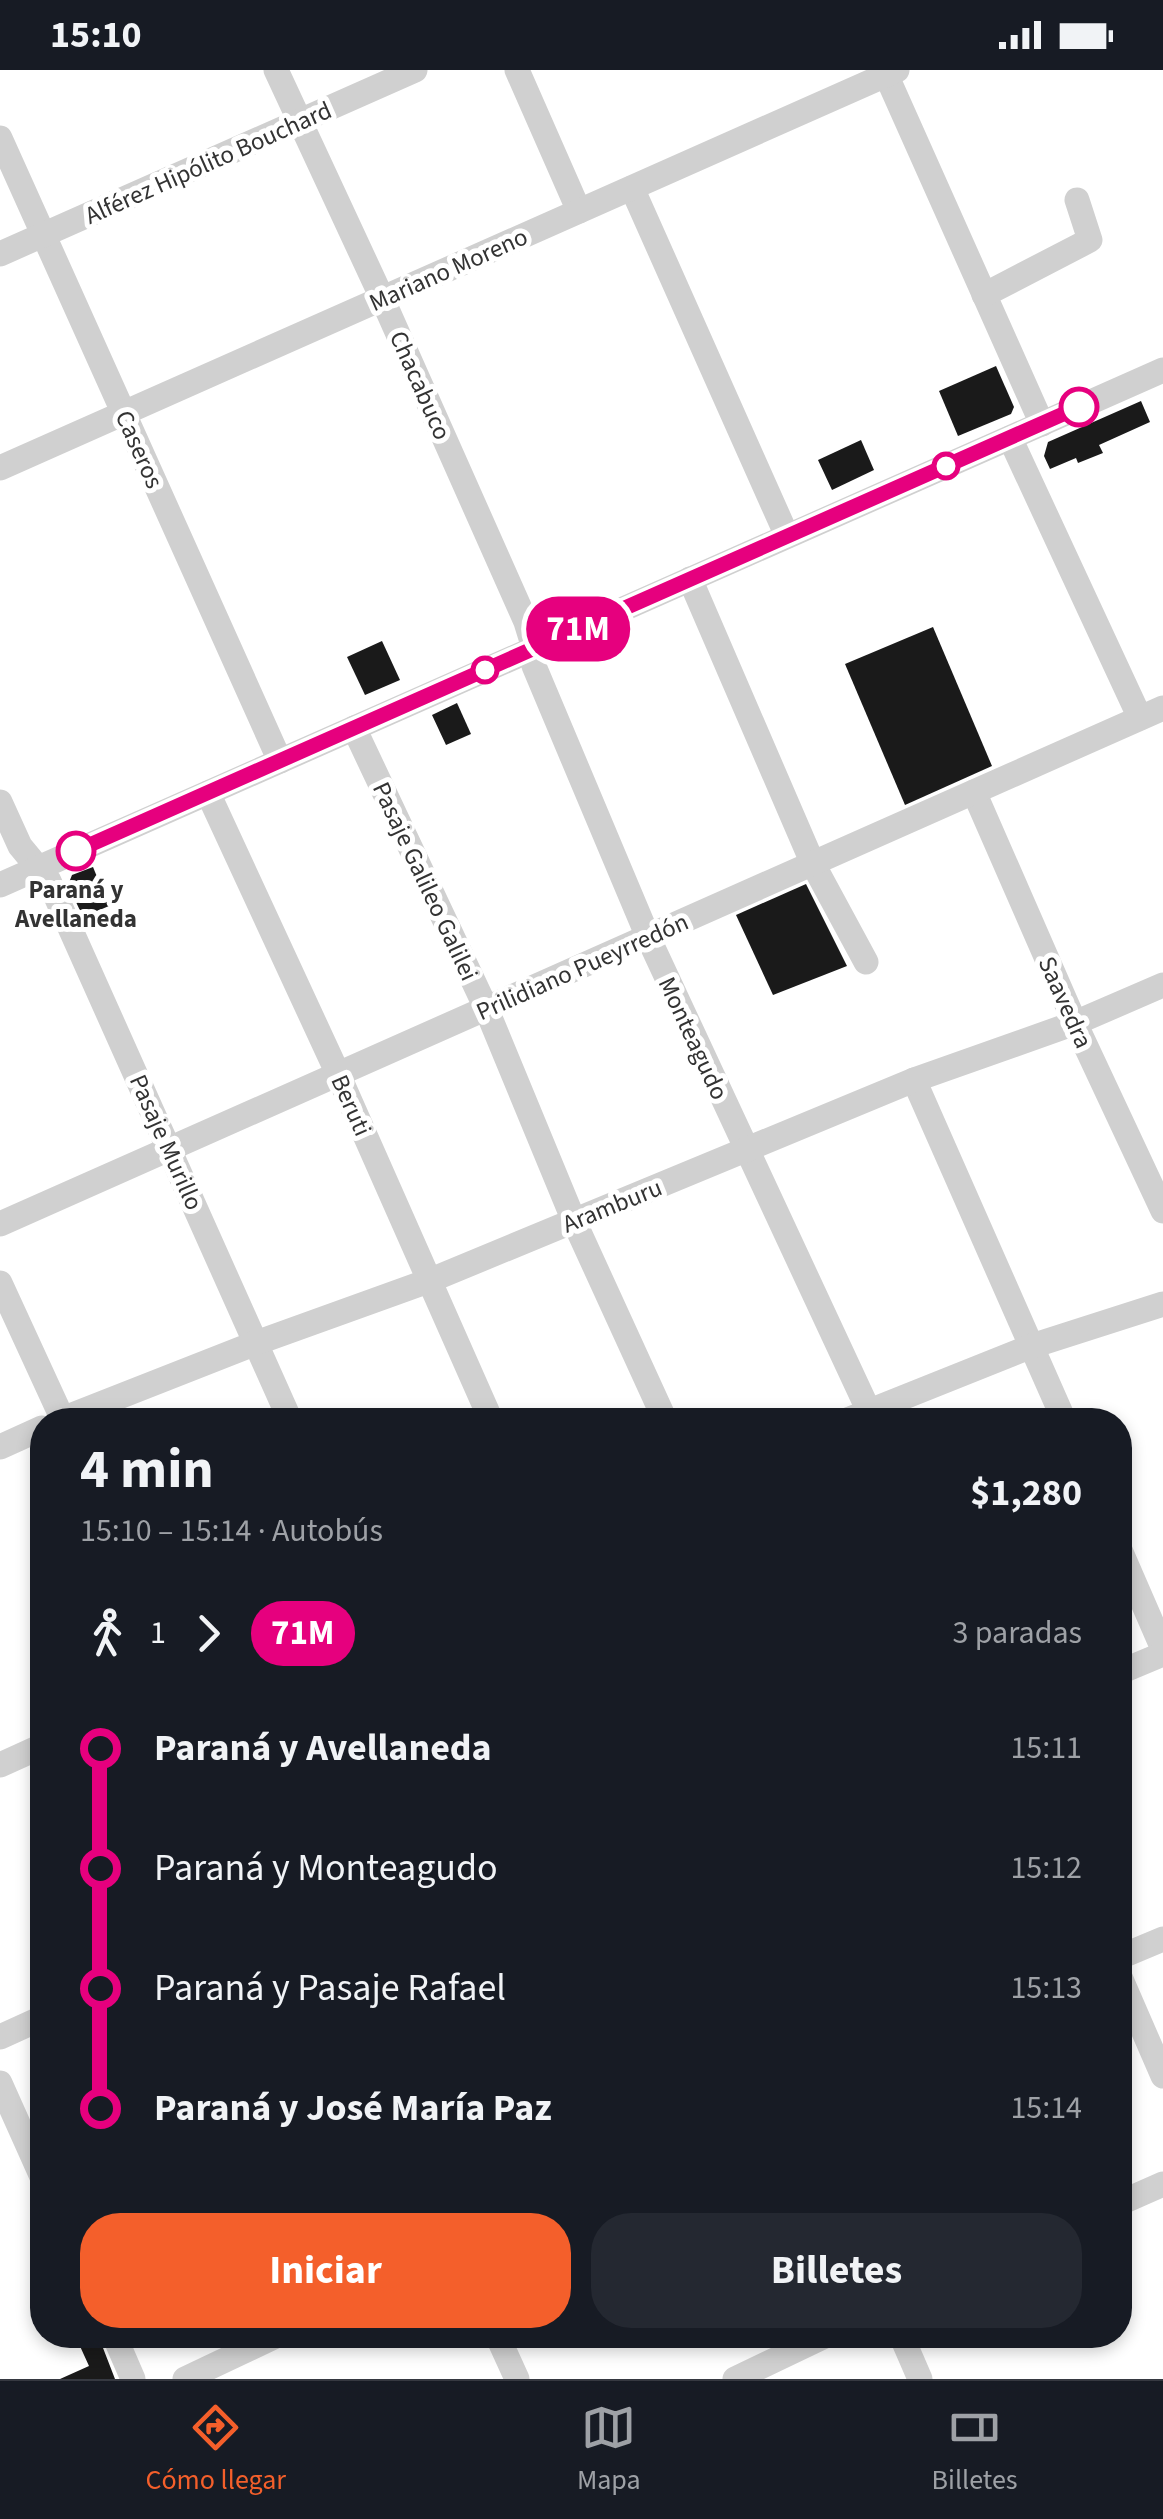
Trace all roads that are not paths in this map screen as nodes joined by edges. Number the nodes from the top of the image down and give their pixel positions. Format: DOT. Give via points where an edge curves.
graph roads {
  1 [pos="276,70"];
  2 [pos="415,70"];
  3 [pos="516,70"];
  4 [pos="889,72"];
  5 [pos="300,121"];
  6 [pos="0,138"];
  7 [pos="632,188"];
  8 [pos="1077,200"];
  9 [pos="580,211"];
  10 [pos="44,235"];
  11 [pos="0,254"];
  12 [pos="984,296"];
  13 [pos="382,298"];
  14 [pos="1163,370"];
  15 [pos="124,413"];
  16 [pos="1042,424"];
  17 [pos="1010,438"];
  18 [pos="0,468"];
  19 [pos="787,536"];
  20 [pos="690,580"];
  21 [pos="534,648"];
  22 [pos="1152,713"];
  23 [pos="354,728"];
  24 [pos="280,761"];
  25 [pos="208,792"];
  26 [pos="974,792"];
  27 [pos="0,802"];
  28 [pos="813,864"];
  29 [pos="38,867"];
  30 [pos="0,885"];
  31 [pos="648,937"];
  32 [pos="866,962"];
  33 [pos="1163,985"];
  34 [pos="486,1008"];
  35 [pos="1074,1023"];
  36 [pos="338,1074"];
  37 [pos="914,1080"];
  38 [pos="171,1148"];
  39 [pos="746,1151"];
  40 [pos="1163,1211"];
  41 [pos="574,1221"];
  42 [pos="0,1224"];
  43 [pos="430,1280"];
  44 [pos="0,1284"];
  45 [pos="1163,1304"];
  46 [pos="256,1343"];
  47 [pos="1032,1346"];
  48 [pos="57,1408"];
  49 [pos="92,1408"];
  50 [pos="285,1408"];
  51 [pos="486,1408"];
  52 [pos="660,1408"];
  53 [pos="859,1408"];
  54 [pos="884,1408"];
  55 [pos="1059,1408"];
  56 [pos="30,1433"];
  57 [pos="0,1447"];
  58 [pos="1132,1578"];
  59 [pos="1163,1652"];
  60 [pos="1132,1666"];
  61 [pos="30,1751"];
  62 [pos="0,1764"];
  63 [pos="1163,1939"];
  64 [pos="1132,1952"];
  65 [pos="1132,2005"];
  66 [pos="30,2023"];
  67 [pos="0,2037"];
  68 [pos="1163,2076"];
  69 [pos="0,2083"];
  70 [pos="30,2151"];
  71 [pos="1163,2184"];
  72 [pos="1132,2198"];
  73 [pos="120,2348"];
  74 [pos="251,2348"];
  75 [pos="503,2348"];
  76 [pos="800,2348"];
  77 [pos="907,2348"];
  78 [pos="134,2379"];
  79 [pos="185,2379"];
  80 [pos="517,2379"];
  81 [pos="735,2379"];
  82 [pos="920,2379"];
  1 -- 5 [label="street, Chacabuco"];
  2 -- 5 [label="street, Alférez Hipólito Bouchard"];
  3 -- 9 [label="street"];
  4 -- 7 [label="street, Mariano Moreno"];
  4 -- 12 [label="street"];
  5 -- 10 [label="street, Alférez Hipólito Bouchard"];
  5 -- 13 [label="street, Chacabuco"];
  6 -- 10 [label="street, Caseros"];
  7 -- 9 [label="street, Mariano Moreno"];
  7 -- 19 [label="street"];
  8 -- 12 [label="street" via="1090,240"];
  9 -- 13 [label="street, Mariano Moreno"];
  10 -- 11 [label="street, Alférez Hipólito Bouchard"];
  10 -- 15 [label="street, Caseros"];
  12 -- 16 [label="street"];
  13 -- 15 [label="street, Mariano Moreno"];
  13 -- 21 [label="street, Chacabuco"];
  14 -- 16 [label="street"];
  15 -- 18 [label="street, Mariano Moreno"];
  15 -- 24 [label="street, Caseros"];
  16 -- 17 [label="street"];
  17 -- 19 [label="street"];
  17 -- 22 [label="street"];
  19 -- 20 [label="street"];
  20 -- 21 [label="street"];
  20 -- 28 [label="street"];
  21 -- 23 [label="street"];
  21 -- 31 [label="street, Monteagudo" via="534,666"];
  22 -- 26 [label="street, Prilidiano Pueyrredón"];
  23 -- 24 [label="street"];
  23 -- 34 [label="street, Pasaje Galileo Galilei"];
  24 -- 25 [label="street"];
  25 -- 29 [label="street"];
  25 -- 36 [label="street, Beruti"];
  26 -- 28 [label="street, Prilidiano Pueyrredón"];
  26 -- 35 [label="street, Saavedra"];
  27 -- 29 [label="street, Pasaje Murillo"];
  28 -- 31 [label="street, Prilidiano Pueyrredón"];
  28 -- 32 [label="street"];
  29 -- 30 [label="street"];
  29 -- 38 [label="street, Pasaje Murillo"];
  31 -- 34 [label="street, Prilidiano Pueyrredón"];
  31 -- 39 [label="street, Monteagudo"];
  33 -- 35 [label="street, Aramburu"];
  34 -- 36 [label="street, Prilidiano Pueyrredón"];
  34 -- 41 [label="street, Pasaje Galileo Galilei"];
  35 -- 37 [label="street, Aramburu"];
  35 -- 40 [label="street, Saavedra"];
  36 -- 38 [label="street, Prilidiano Pueyrredón"];
  36 -- 43 [label="street, Beruti"];
  37 -- 39 [label="street, Aramburu"];
  37 -- 47 [label="street"];
  38 -- 42 [label="street, Prilidiano Pueyrredón"];
  38 -- 46 [label="street, Pasaje Murillo"];
  39 -- 41 [label="street, Aramburu"];
  39 -- 53 [label="street, Monteagudo"];
  41 -- 43 [label="street, Aramburu"];
  41 -- 52 [label="street, Pasaje Galileo Galilei"];
  43 -- 46 [label="street, Aramburu"];
  43 -- 51 [label="street, Beruti"];
  44 -- 48 [label="street"];
  45 -- 47 [label="street"];
  46 -- 49 [label="street, Aramburu"];
  46 -- 50 [label="street, Pasaje Murillo"];
  47 -- 54 [label="street"];
  47 -- 55 [label="street"];
  56 -- 57 [label="street"];
  58 -- 59 [label="street"];
  59 -- 60 [label="street"];
  61 -- 62 [label="street"];
  63 -- 64 [label="street"];
  65 -- 68 [label="street"];
  66 -- 67 [label="street"];
  69 -- 70 [label="street"];
  71 -- 72 [label="street"];
  73 -- 78 [label="street"];
  74 -- 79 [label="street"];
  75 -- 80 [label="street"];
  76 -- 81 [label="street"];
  77 -- 82 [label="street"];
}
